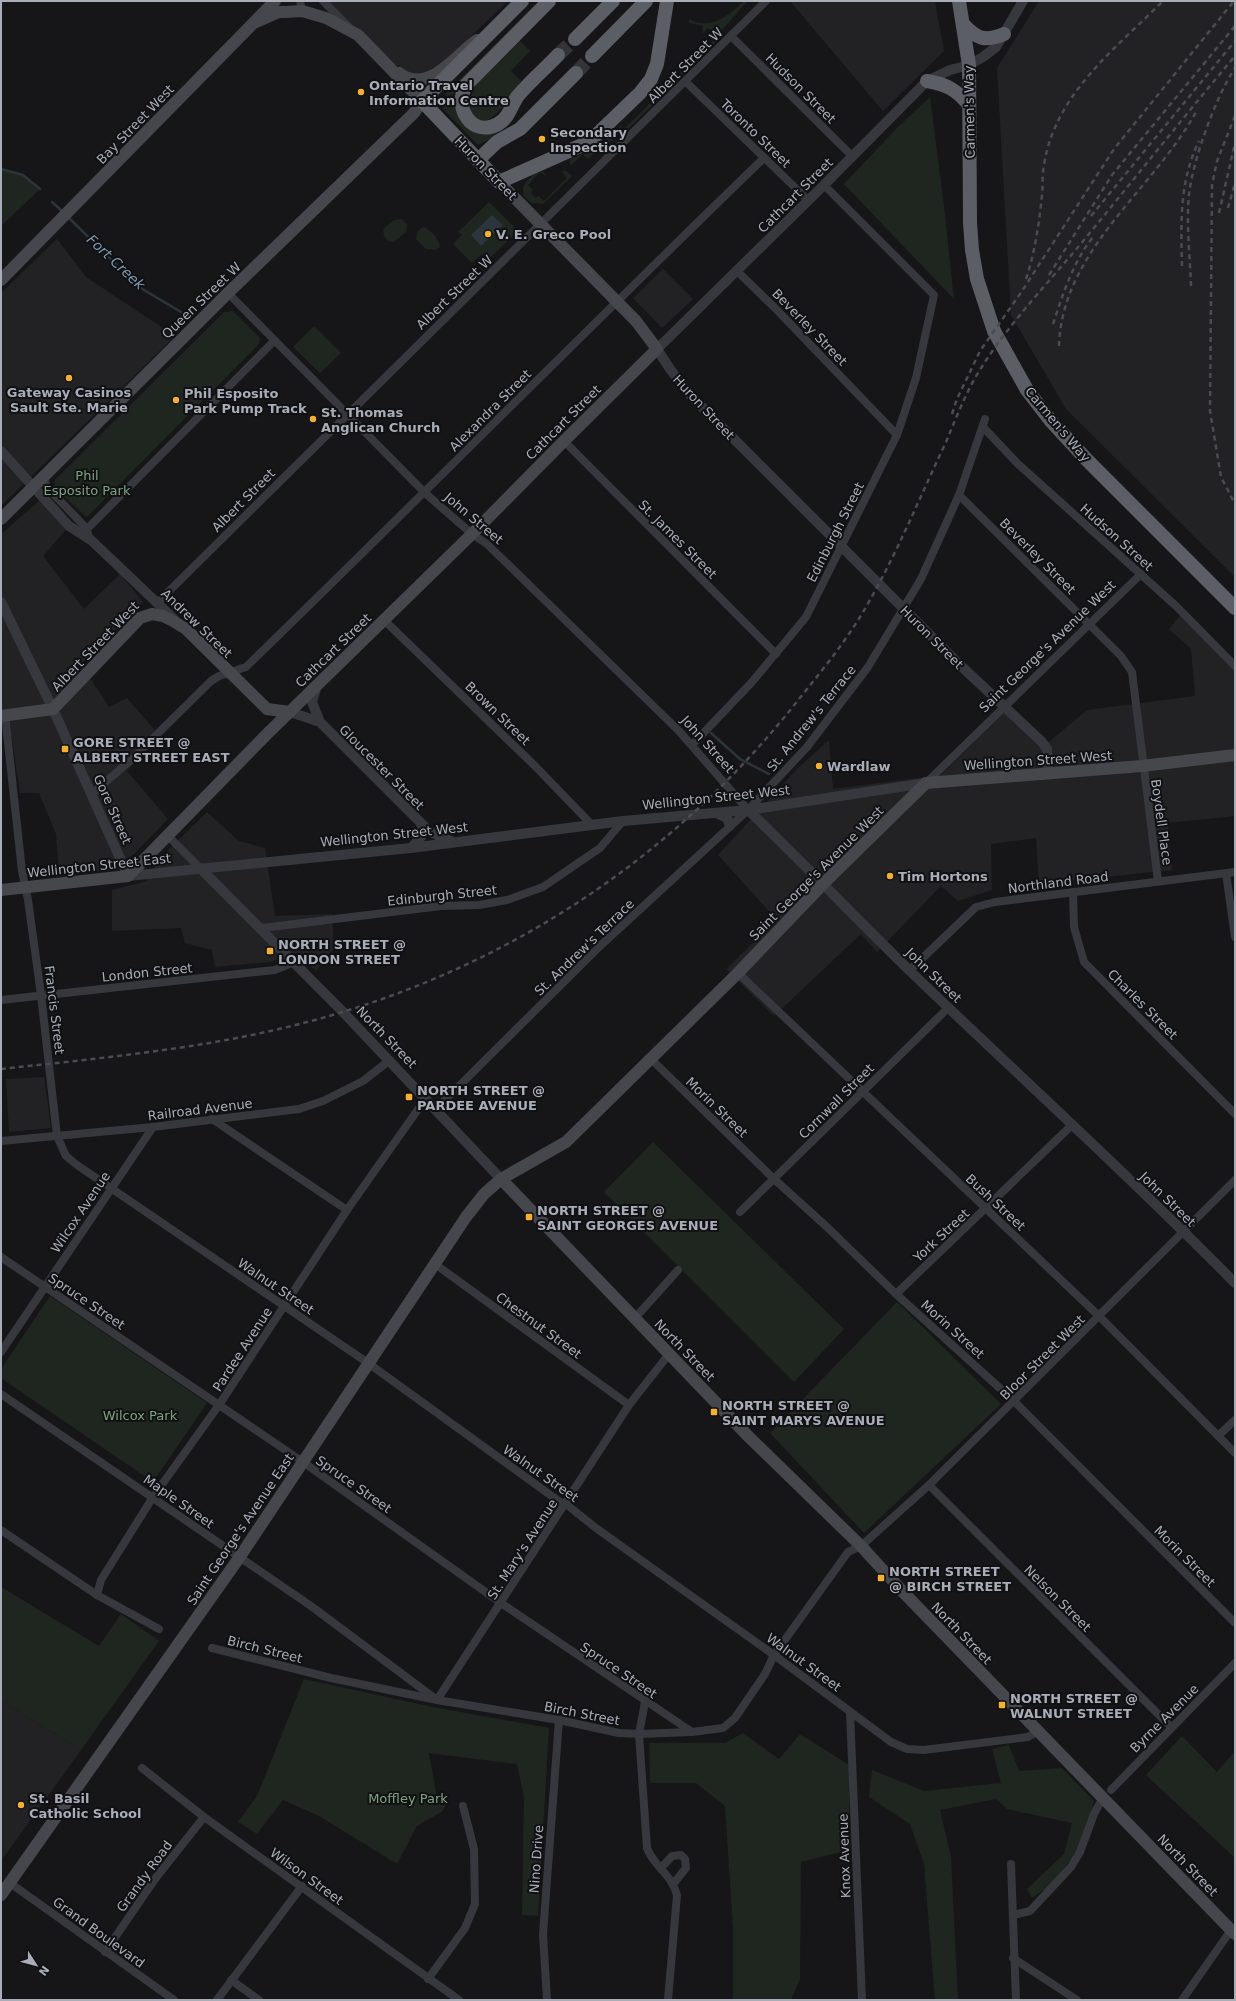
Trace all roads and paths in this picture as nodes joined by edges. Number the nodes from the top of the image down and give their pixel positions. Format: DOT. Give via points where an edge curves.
graph roads {
  1 [pos="275,1"];
  2 [pos="324,1"];
  3 [pos="522,1"];
  4 [pos="549,1"];
  5 [pos="612,1"];
  6 [pos="646,1"];
  7 [pos="667,1"];
  8 [pos="766,1"];
  9 [pos="960,1"];
  10 [pos="1022,1"];
  11 [pos="301,6"];
  12 [pos="256,22"];
  13 [pos="963,24"];
  14 [pos="490,32"];
  15 [pos="1004,34"];
  16 [pos="358,35"];
  17 [pos="731,36"];
  18 [pos="575,39"];
  19 [pos="558,55"];
  20 [pos="592,56"];
  21 [pos="382,60"];
  22 [pos="969,64"];
  23 [pos="576,73"];
  24 [pos="928,81"];
  25 [pos="686,82"];
  26 [pos="422,101"];
  27 [pos="969,105"];
  28 [pos="853,157"];
  29 [pos="764,158"];
  30 [pos="478,160"];
  31 [pos="499,182"];
  32 [pos="824,186"];
  33 [pos="809,201"];
  34 [pos="541,224"];
  35 [pos="737,271"];
  36 [pos="1,280"];
  37 [pos="228,293"];
  38 [pos="616,301"];
  39 [pos="274,341"];
  40 [pos="657,349"];
  41 [pos="347,413"];
  42 [pos="984,423"];
  43 [pos="897,435"];
  44 [pos="564,441"];
  45 [pos="1,451"];
  46 [pos="43,476"];
  47 [pos="33,485"];
  48 [pos="425,493"];
  49 [pos="959,495"];
  50 [pos="1,519"];
  51 [pos="86,529"];
  52 [pos="472,534"];
  53 [pos="91,540"];
  54 [pos="842,548"];
  55 [pos="1141,574"];
  56 [pos="1,602"];
  57 [pos="157,603"];
  58 [pos="903,608"];
  59 [pos="1235,608"];
  60 [pos="140,618"];
  61 [pos="384,620"];
  62 [pos="1090,624"];
  63 [pos="186,629"];
  64 [pos="776,654"];
  65 [pos="1235,666"];
  66 [pos="229,674"];
  67 [pos="317,685"];
  68 [pos="1004,706"];
  69 [pos="53,708"];
  70 [pos="267,709"];
  71 [pos="290,712"];
  72 [pos="3,716"];
  73 [pos="320,722"];
  74 [pos="267,734"];
  75 [pos="692,745"];
  76 [pos="1235,755"];
  77 [pos="1142,766"];
  78 [pos="1048,773"];
  79 [pos="926,783"];
  80 [pos="92,794"];
  81 [pos="748,810"];
  82 [pos="716,813"];
  83 [pos="623,821"];
  84 [pos="422,825"];
  85 [pos="592,825"];
  86 [pos="730,826"];
  87 [pos="167,835"];
  88 [pos="455,842"];
  89 [pos="411,848"];
  90 [pos="200,868"];
  91 [pos="1235,872"];
  92 [pos="1226,873"];
  93 [pos="128,876"];
  94 [pos="1158,881"];
  95 [pos="824,883"];
  96 [pos="25,887"];
  97 [pos="1,890"];
  98 [pos="1073,892"];
  99 [pos="262,928"];
  100 [pos="1235,937"];
  101 [pos="294,962"];
  102 [pos="910,970"];
  103 [pos="738,973"];
  104 [pos="41,995"];
  105 [pos="1,1000"];
  106 [pos="949,1006"];
  107 [pos="650,1058"];
  108 [pos="390,1060"];
  109 [pos="862,1092"];
  110 [pos="426,1098"];
  111 [pos="436,1109"];
  112 [pos="1235,1114"];
  113 [pos="212,1119"];
  114 [pos="1072,1125"];
  115 [pos="153,1127"];
  116 [pos="57,1136"];
  117 [pos="1,1141"];
  118 [pos="501,1179"];
  119 [pos="774,1179"];
  120 [pos="1235,1180"];
  121 [pos="111,1187"];
  122 [pos="986,1209"];
  123 [pos="347,1210"];
  124 [pos="740,1212"];
  125 [pos="1184,1231"];
  126 [pos="1,1257"];
  127 [pos="435,1264"];
  128 [pos="678,1270"];
  129 [pos="1235,1283"];
  130 [pos="45,1287"];
  131 [pos="896,1294"];
  132 [pos="284,1306"];
  133 [pos="1099,1316"];
  134 [pos="635,1318"];
  135 [pos="1,1352"];
  136 [pos="669,1354"];
  137 [pos="368,1363"];
  138 [pos="1,1394"];
  139 [pos="1014,1401"];
  140 [pos="629,1404"];
  141 [pos="219,1405"];
  142 [pos="1235,1420"];
  143 [pos="1218,1436"];
  144 [pos="1235,1453"];
  145 [pos="303,1462"];
  146 [pos="929,1485"];
  147 [pos="154,1497"];
  148 [pos="566,1504"];
  149 [pos="1,1530"];
  150 [pos="861,1546"];
  151 [pos="239,1558"];
  152 [pos="97,1595"];
  153 [pos="501,1603"];
  154 [pos="1235,1623"];
  155 [pos="159,1629"];
  156 [pos="212,1648"];
  157 [pos="774,1655"];
  158 [pos="1235,1663"];
  159 [pos="437,1700"];
  160 [pos="645,1702"];
  161 [pos="850,1712"];
  162 [pos="559,1720"];
  163 [pos="1171,1727"];
  164 [pos="1038,1730"];
  165 [pos="692,1732"];
  166 [pos="639,1734"];
  167 [pos="142,1768"];
  168 [pos="1107,1793"];
  169 [pos="464,1806"];
  170 [pos="204,1816"];
  171 [pos="1011,1864"];
  172 [pos="661,1868"];
  173 [pos="10,1883"];
  174 [pos="674,1883"];
  175 [pos="302,1886"];
  176 [pos="1,1895"];
  177 [pos="1013,1915"];
  178 [pos="1233,1932"];
  179 [pos="105,1952"];
  180 [pos="1013,1958"];
  181 [pos="428,1978"];
  182 [pos="231,1980"];
  183 [pos="174,2000"];
  184 [pos="217,2000"];
  185 [pos="259,2000"];
  186 [pos="459,2000"];
  187 [pos="546,2000"];
  188 [pos="668,2000"];
  189 [pos="862,2000"];
  190 [pos="1016,2000"];
  191 [pos="1077,2000"];
  192 [pos="1182,2000"];
  1 -- 12 [label="main road"];
  2 -- 16 [label="street, Huron Street"];
  3 -- 14 [label="highway"];
  4 -- 19 [label="highway" via="466,85 460,98 464,114 472,123 483,127 500,123 518,96"];
  5 -- 18 [label="highway"];
  6 -- 20 [label="highway"];
  7 -- 31 [label="highway" via="657,64 651,79 640,94 589,142"];
  8 -- 17 [label="street, Albert Street W"];
  9 -- 13 [label="highway, Carmen's Way"];
  10 -- 15 [label="street, Cathcart Street"];
  11 -- 12 [label="main road, Bay Street West"];
  11 -- 16 [label="main road, Huron Street"];
  12 -- 36 [label="main road, Bay Street West"];
  13 -- 15 [label="highway" via="971,34 984,39"];
  13 -- 22 [label="highway, Carmen's Way"];
  14 -- 21 [label="main road" via="428,79 409,79"];
  14 -- 26 [label="highway"];
  15 -- 22 [label="street, Cathcart Street" via="996,46"];
  16 -- 21 [label="main road, Huron Street"];
  17 -- 25 [label="street, Albert Street W"];
  17 -- 28 [label="street, Hudson Street"];
  21 -- 26 [label="main road, Huron Street"];
  22 -- 24 [label="street, Cathcart Street"];
  22 -- 27 [label="highway, Carmen's Way"];
  23 -- 30 [label="highway" via="520,129 497,142"];
  24 -- 27 [label="highway" via="955,89"];
  24 -- 28 [label="street, Cathcart Street"];
  25 -- 29 [label="street, Toronto Street"];
  25 -- 34 [label="street, Albert Street W"];
  26 -- 30 [label="highway, Huron Street"];
  26 -- 37 [label="main road, Queen Street W" via="414,113"];
  27 -- 59 [label="highway, Carmen's Way" via="972,250 977,279 1000,342 1027,390 1051,421 1086,460"];
  28 -- 32 [label="street, Cathcart Street"];
  29 -- 33 [label="street, Toronto Street"];
  29 -- 38 [label="street, Alexandra Street"];
  30 -- 31 [label="highway, Huron Street"];
  31 -- 34 [label="main road, Huron Street"];
  32 -- 33 [label="street, Cathcart Street"];
  32 -- 43 [label="street, Edinburgh Street" via="934,295 916,378"];
  33 -- 35 [label="street, Cathcart Street"];
  34 -- 38 [label="main road, Huron Street"];
  34 -- 41 [label="street, Albert Street W"];
  35 -- 40 [label="street, Cathcart Street"];
  35 -- 43 [label="street, Beverley Street"];
  37 -- 39 [label="street, John Street"];
  37 -- 46 [label="main road, Queen Street W"];
  38 -- 40 [label="main road, Huron Street" via="636,321"];
  38 -- 48 [label="street, Alexandra Street"];
  39 -- 41 [label="street, John Street"];
  39 -- 51 [label="street"];
  40 -- 44 [label="main road, Cathcart Street"];
  40 -- 54 [label="street, Huron Street" via="691,396"];
  41 -- 48 [label="street, John Street"];
  41 -- 57 [label="street, Albert Street"];
  42 -- 49 [label="street, St. Andrew's Terrace"];
  42 -- 55 [label="street, Hudson Street" via="1017,462"];
  43 -- 54 [label="street, Edinburgh Street"];
  44 -- 52 [label="main road, Cathcart Street"];
  44 -- 64 [label="street, St. James Street"];
  45 -- 47 [label="street, Andrew Street"];
  46 -- 47 [label="main road, Queen Street W"];
  46 -- 51 [label="street, Andrew Street" via="47,487"];
  47 -- 50 [label="main road, Queen Street W"];
  47 -- 53 [label="street, Andrew Street" via="70,526"];
  48 -- 52 [label="street, John Street"];
  48 -- 66 [label="street, Alexandra Street" via="246,667"];
  49 -- 58 [label="street, St. Andrew's Terrace" via="921,579"];
  49 -- 62 [label="street, Beverley Street"];
  51 -- 53 [label="street, Andrew Street"];
  52 -- 61 [label="main road, Cathcart Street"];
  52 -- 75 [label="street, John Street" via="486,544"];
  53 -- 57 [label="street, Andrew Street"];
  54 -- 58 [label="street, Huron Street"];
  54 -- 64 [label="street, Edinburgh Street" via="806,617"];
  55 -- 62 [label="street, Saint George's Avenue West"];
  55 -- 65 [label="street, Hudson Street"];
  56 -- 69 [label="street, Gore Street"];
  57 -- 60 [label="street, Albert Street West"];
  57 -- 63 [label="street, Andrew Street"];
  58 -- 68 [label="street, Huron Street"];
  58 -- 81 [label="street, St. Andrew's Terrace" via="868,667 807,747"];
  60 -- 63 [label="main road" via="152,614 163,616"];
  60 -- 69 [label="main road, Albert Street West"];
  61 -- 67 [label="main road, Cathcart Street"];
  61 -- 85 [label="street, Brown Street" via="536,766"];
  62 -- 68 [label="street, Saint George's Avenue West"];
  62 -- 77 [label="street, Beverley Street" via="1121,656 1132,672"];
  63 -- 66 [label="main road, Andrew Street"];
  64 -- 75 [label="street, Edinburgh Street"];
  66 -- 70 [label="main road, Andrew Street"];
  66 -- 80 [label="street, Alexandra Street" via="211,681 132,759"];
  67 -- 71 [label="main road, Cathcart Street"];
  67 -- 73 [label="street" via="312,702"];
  68 -- 78 [label="street, Huron Street" via="1042,742 1047,750"];
  68 -- 79 [label="street, Saint George's Avenue West"];
  69 -- 72 [label="main road"];
  69 -- 80 [label="street, Gore Street"];
  70 -- 71 [label="main road"];
  70 -- 74 [label="main road" via="270,721"];
  71 -- 73 [label="street, Gloucester Street"];
  71 -- 74 [label="main road, Cathcart Street"];
  72 -- 96 [label="street, Francis Street"];
  73 -- 84 [label="street, Gloucester Street"];
  74 -- 87 [label="main road, Cathcart Street"];
  75 -- 81 [label="street, John Street"];
  76 -- 77 [label="main road, Wellington Street West"];
  77 -- 78 [label="main road, Wellington Street West"];
  77 -- 94 [label="street, Boydell Place"];
  78 -- 79 [label="main road, Wellington Street West"];
  79 -- 81 [label="street, Wellington Street West"];
  79 -- 95 [label="main road, Saint George's Avenue West"];
  80 -- 93 [label="street, Gore Street"];
  81 -- 82 [label="street, Wellington Street West"];
  81 -- 86 [label="street, St. Andrew's Terrace"];
  81 -- 95 [label="street, John Street"];
  82 -- 83 [label="street, Wellington Street West"];
  82 -- 86 [label="street" via="727,818"];
  83 -- 85 [label="street, Wellington Street West"];
  83 -- 99 [label="street, Edinburgh Street" via="600,848 543,888 508,900"];
  84 -- 88 [label="street, Gloucester Street" via="438,837"];
  84 -- 89 [label="street" via="421,837"];
  85 -- 88 [label="street, Wellington Street West"];
  86 -- 111 [label="street, St. Andrew's Terrace" via="599,947"];
  87 -- 90 [label="street, North Street"];
  87 -- 93 [label="main road, Cathcart Street"];
  88 -- 89 [label="street, Wellington Street West"];
  89 -- 90 [label="street, Wellington Street West"];
  90 -- 93 [label="street, Wellington Street East"];
  90 -- 99 [label="street, North Street"];
  91 -- 92 [label="street, Northland Road"];
  92 -- 94 [label="street, Northland Road"];
  92 -- 100 [label="street"];
  93 -- 96 [label="main road, Wellington Street East"];
  94 -- 98 [label="street, Northland Road"];
  95 -- 102 [label="street, John Street"];
  95 -- 103 [label="main road, Saint George's Avenue West"];
  96 -- 97 [label="main road, Wellington Street East"];
  96 -- 104 [label="street, Francis Street"];
  98 -- 102 [label="street, Northland Road" via="995,902 976,907"];
  98 -- 112 [label="street, Charles Street" via="1074,926 1084,962"];
  99 -- 101 [label="street, North Street"];
  101 -- 104 [label="street, London Street" via="275,970"];
  101 -- 108 [label="street, North Street"];
  102 -- 106 [label="street, John Street"];
  103 -- 107 [label="main road, Saint George's Avenue West"];
  103 -- 109 [label="street, Bush Street"];
  104 -- 105 [label="street, London Street"];
  104 -- 116 [label="street, Francis Street"];
  106 -- 109 [label="street, Cornwall Street"];
  106 -- 114 [label="street, John Street"];
  107 -- 118 [label="main road, Saint George's Avenue West" via="566,1142"];
  107 -- 119 [label="street, Morin Street"];
  108 -- 110 [label="street, North Street"];
  108 -- 113 [label="street, Railroad Avenue" via="363,1081 323,1101 299,1109"];
  109 -- 119 [label="street, Cornwall Street"];
  109 -- 122 [label="street, Bush Street"];
  110 -- 111 [label="street, North Street"];
  110 -- 123 [label="street, Pardee Avenue"];
  111 -- 118 [label="street, North Street"];
  113 -- 115 [label="street, Railroad Avenue"];
  113 -- 123 [label="street"];
  114 -- 122 [label="street, York Street"];
  114 -- 125 [label="street, John Street"];
  115 -- 116 [label="street, Railroad Avenue"];
  115 -- 121 [label="street, Wilcox Avenue"];
  116 -- 117 [label="street, Railroad Avenue"];
  116 -- 121 [label="street, Walnut Street" via="66,1156"];
  118 -- 127 [label="main road, Saint George's Avenue East" via="484,1194 466,1217"];
  118 -- 134 [label="main road, North Street"];
  119 -- 124 [label="street, Cornwall Street"];
  119 -- 131 [label="street, Morin Street"];
  120 -- 125 [label="street, Bloor Street West"];
  121 -- 130 [label="street, Wilcox Avenue"];
  121 -- 132 [label="street, Walnut Street"];
  122 -- 131 [label="street, York Street"];
  122 -- 133 [label="street, Bush Street"];
  123 -- 132 [label="street, Pardee Avenue"];
  125 -- 129 [label="street, John Street"];
  125 -- 133 [label="street, Bloor Street West"];
  126 -- 130 [label="street, Spruce Street"];
  127 -- 137 [label="main road, Saint George's Avenue East"];
  127 -- 140 [label="street, Chestnut Street"];
  128 -- 134 [label="street"];
  130 -- 135 [label="street, Wilcox Avenue"];
  130 -- 141 [label="street, Spruce Street"];
  131 -- 139 [label="street, Morin Street"];
  132 -- 137 [label="street, Walnut Street"];
  132 -- 141 [label="street, Pardee Avenue"];
  133 -- 139 [label="street, Bloor Street West"];
  133 -- 143 [label="street, Bush Street"];
  134 -- 136 [label="main road, North Street"];
  136 -- 140 [label="street, St. Mary's Avenue"];
  136 -- 150 [label="main road, North Street" via="749,1437"];
  137 -- 145 [label="main road, Saint George's Avenue East"];
  137 -- 148 [label="street, Walnut Street"];
  138 -- 147 [label="street, Maple Street"];
  139 -- 146 [label="street, Bloor Street West"];
  139 -- 154 [label="street, Morin Street"];
  140 -- 148 [label="street, St. Mary's Avenue"];
  141 -- 145 [label="street, Spruce Street"];
  141 -- 147 [label="street, Pardee Avenue"];
  142 -- 143 [label="street"];
  143 -- 144 [label="street, Bush Street"];
  145 -- 151 [label="main road, Saint George's Avenue East"];
  145 -- 153 [label="street, Spruce Street"];
  146 -- 150 [label="street, Bloor Street West"];
  146 -- 163 [label="street, Nelson Street"];
  147 -- 151 [label="street, Maple Street"];
  147 -- 152 [label="street, Pardee Avenue" via="101,1580"];
  148 -- 153 [label="street, St. Mary's Avenue"];
  148 -- 157 [label="street, Walnut Street"];
  149 -- 152 [label="street"];
  150 -- 157 [label="street, Birch Street" via="848,1552"];
  150 -- 164 [label="main road, North Street"];
  151 -- 159 [label="street, Maple Street" via="312,1606"];
  151 -- 173 [label="main road, Saint George's Avenue East"];
  152 -- 155 [label="street"];
  153 -- 159 [label="street, St. Mary's Avenue"];
  153 -- 160 [label="street, Spruce Street"];
  156 -- 159 [label="street, Birch Street" via="331,1678"];
  157 -- 161 [label="street, Walnut Street"];
  157 -- 165 [label="street, Birch Street" via="765,1674 735,1718 723,1728"];
  158 -- 163 [label="street, Byrne Avenue"];
  159 -- 162 [label="street, Birch Street"];
  160 -- 165 [label="street, Spruce Street"];
  160 -- 166 [label="street"];
  161 -- 164 [label="street, Walnut Street" via="891,1742 907,1749 924,1750 1028,1737"];
  161 -- 189 [label="street, Knox Avenue"];
  162 -- 166 [label="street, Birch Street" via="619,1733"];
  162 -- 187 [label="street, Nino Drive" via="543,1934"];
  163 -- 168 [label="street, Byrne Avenue"];
  164 -- 168 [label="main road, North Street"];
  165 -- 166 [label="street, Birch Street"];
  166 -- 172 [label="street" via="647,1848 650,1857"];
  167 -- 170 [label="street, Wilson Street"];
  168 -- 177 [label="street, Byrne Avenue" via="1094,1814 1080,1852 1071,1868 1030,1911"];
  168 -- 178 [label="main road, North Street"];
  169 -- 181 [label="street" via="474,1849 475,1904 465,1928"];
  170 -- 175 [label="street, Wilson Street"];
  170 -- 179 [label="street, Grandy Road" via="155,1879"];
  171 -- 177 [label="street"];
  172 -- 174 [label="street"];
  172 -- 174 [label="street" via="672,1856 681,1855 685,1859 686,1868"];
  173 -- 176 [label="main road, Saint George's Avenue East"];
  173 -- 179 [label="street, Grand Boulevard"];
  174 -- 188 [label="street" via="677,1895"];
  175 -- 181 [label="street, Wilson Street"];
  175 -- 182 [label="street"];
  177 -- 180 [label="street"];
  178 -- 192 [label="street"];
  179 -- 183 [label="street, Grand Boulevard"];
  180 -- 190 [label="street"];
  180 -- 191 [label="street"];
  181 -- 186 [label="street, Wilson Street"];
  182 -- 184 [label="street"];
  182 -- 185 [label="street"];
}
